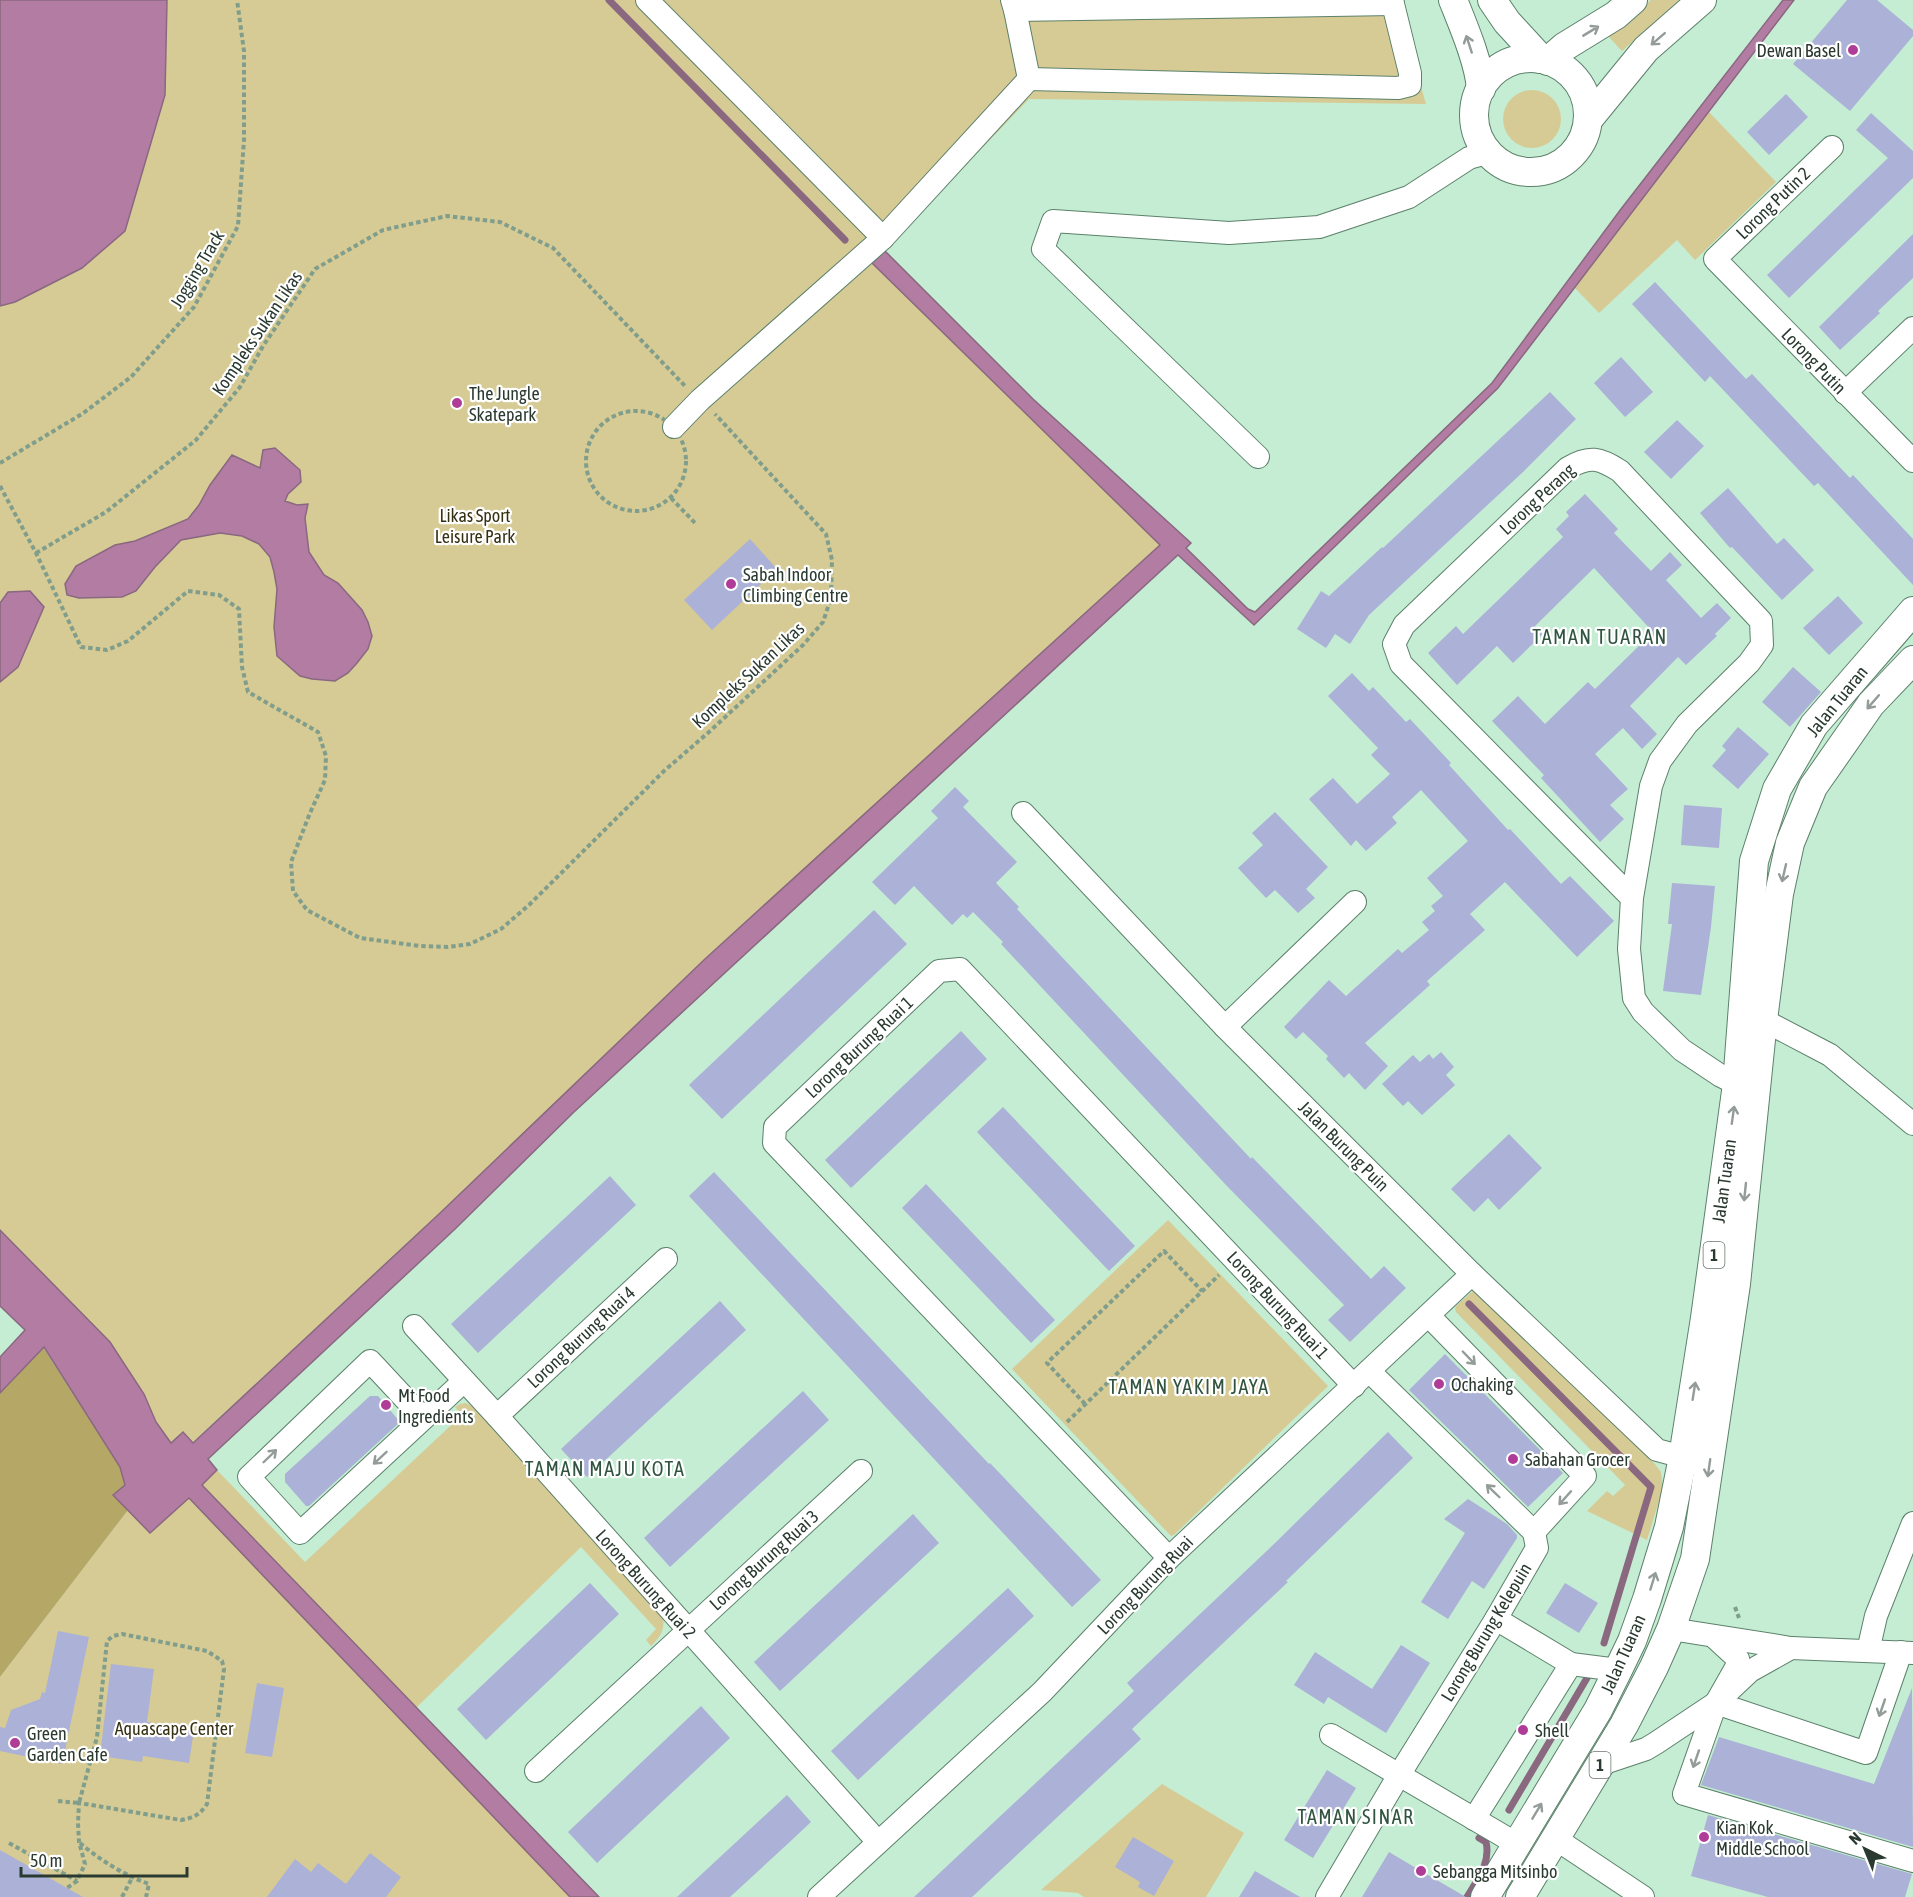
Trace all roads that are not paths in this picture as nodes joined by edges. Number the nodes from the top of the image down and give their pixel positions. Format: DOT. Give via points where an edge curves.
graph roads {
  1 [pos="647,0"];
  2 [pos="1453,0"];
  3 [pos="1492,0"];
  4 [pos="1633,0"];
  5 [pos="1702,0"];
  6 [pos="1392,2"];
  7 [pos="1013,5"];
  8 [pos="1545,60"];
  9 [pos="1029,79"];
  10 [pos="1480,88"];
  11 [pos="1588,120"];
  12 [pos="1832,147"];
  13 [pos="1487,153"];
  14 [pos="883,238"];
  15 [pos="1715,260"];
  16 [pos="1913,327"];
  17 [pos="1845,393"];
  18 [pos="674,427"];
  19 [pos="1258,457"];
  20 [pos="1913,461"];
  21 [pos="1913,611"];
  22 [pos="1909,670"];
  23 [pos="1023,813"];
  24 [pos="1632,898"];
  25 [pos="1355,902"];
  26 [pos="1763,1020"];
  27 [pos="1225,1027"];
  28 [pos="1737,1083"];
  29 [pos="1913,1124"];
  30 [pos="666,1259"];
  31 [pos="1472,1274"];
  32 [pos="1429,1316"];
  33 [pos="414,1326"];
  34 [pos="1362,1378"];
  35 [pos="464,1381"];
  36 [pos="497,1416"];
  37 [pos="423,1418"];
  38 [pos="1683,1457"];
  39 [pos="861,1471"];
  40 [pos="1913,1523"];
  41 [pos="1534,1532"];
  42 [pos="1169,1558"];
  43 [pos="1496,1619"];
  44 [pos="1671,1629"];
  45 [pos="687,1630"];
  46 [pos="1713,1636"];
  47 [pos="1791,1648"];
  48 [pos="1868,1651"];
  49 [pos="1907,1653"];
  50 [pos="1571,1664"];
  51 [pos="1618,1670"];
  52 [pos="1716,1703"];
  53 [pos="1331,1736"];
  54 [pos="1601,1764"];
  55 [pos="536,1771"];
  56 [pos="1399,1775"];
  57 [pos="1553,1783"];
  58 [pos="1474,1819"];
  59 [pos="1556,1839"];
  60 [pos="878,1842"];
  61 [pos="1517,1844"];
  62 [pos="1913,1861"];
  63 [pos="819,1897"];
  64 [pos="1327,1897"];
  65 [pos="1485,1897"];
  66 [pos="1520,1897"];
  67 [pos="1642,1897"];
  1 -- 14 [label="street"];
  10 -- 2 [label="main road, one-way"];
  3 -- 8 [label="main road" via="1507,22"];
  8 -- 4 [label="main road, one-way"];
  5 -- 11 [label="main road, one-way" via="1646,50"];
  6 -- 7 [label="street"];
  6 -- 9 [label="street" via="1410,73 1410,85 1398,88"];
  7 -- 9 [label="street"];
  8 -- 10 [label="main road" via="1513,61"];
  8 -- 11 [label="main road" via="1565,69 1579,84"];
  9 -- 14 [label="street"];
  10 -- 13 [label="main road" via="1474,122"];
  11 -- 13 [label="main road" via="1573,155 1539,172 1520,172 1501,165"];
  12 -- 15 [label="street, Lorong Putin 2"];
  13 -- 19 [label="street" via="1469,159 1409,197 1319,227 1228,233 1053,221 1043,249"];
  14 -- 18 [label="street" via="699,400"];
  15 -- 17 [label="street, Lorong Putin"];
  16 -- 17 [label="street"];
  17 -- 20 [label="street, Lorong Putin"];
  21 -- 28 [label="main road, Jalan Tuaran / 1" via="1814,725 1777,789 1754,861"];
  22 -- 26 [label="main road, Jalan Tuaran / 1, one-way" via="1871,704 1813,787 1790,843 1779,894"];
  23 -- 27 [label="street, Jalan Burung Puin"];
  24 -- 24 [label="street, Lorong Perang" via="1651,786 1660,761 1687,724 1762,645 1761,621 1620,471 1603,460 1580,460 1404,625 1394,644 1401,664"];
  24 -- 28 [label="street, Lorong Perang" via="1629,949 1634,998 1682,1050"];
  25 -- 27 [label="street"];
  26 -- 29 [label="street" via="1830,1055"];
  26 -- 44 [label="main road, Jalan Tuaran / 1, one-way" via="1736,1284 1707,1487 1695,1559"];
  27 -- 31 [label="street, Jalan Burung Puin"];
  38 -- 28 [label="main road, Jalan Tuaran / 1, one-way"];
  30 -- 36 [label="street, Lorong Burung Ruai 4"];
  31 -- 32 [label="street, Lorong Burung Ruai"];
  31 -- 38 [label="street, Jalan Burung Puin" via="1657,1450"];
  32 -- 34 [label="street, Lorong Burung Ruai"];
  32 -- 41 [label="street, one-way" via="1585,1476"];
  33 -- 35 [label="street, Lorong Burung Ruai 2"];
  41 -- 34 [label="street, one-way"];
  34 -- 42 [label="street, Lorong Burung Ruai"];
  34 -- 42 [label="street, Lorong Burung Ruai 1" via="960,969 939,971 775,1127 774,1143"];
  35 -- 36 [label="street, Lorong Burung Ruai 2"];
  35 -- 37 [label="street"];
  36 -- 45 [label="street, Lorong Burung Ruai 2"];
  37 -- 37 [label="street, one-way" via="300,1533 249,1477 370,1361"];
  51 -- 38 [label="main road, Jalan Tuaran / 1, one-way" via="1647,1599 1669,1527"];
  39 -- 45 [label="street, Lorong Burung Ruai 3"];
  40 -- 48 [label="street" via="1876,1616"];
  41 -- 43 [label="street, Lorong Burung Kelepuin" via="1537,1548"];
  42 -- 60 [label="street, Lorong Burung Ruai" via="1042,1692"];
  43 -- 50 [label="street"];
  43 -- 56 [label="street, Lorong Burung Kelepuin"];
  44 -- 46 [label="street"];
  44 -- 54 [label="main road, Jalan Tuaran / 1"];
  44 -- 57 [label="main road" via="1654,1644 1592,1745"];
  45 -- 55 [label="street, Lorong Burung Ruai 3"];
  45 -- 60 [label="street, Lorong Burung Ruai 2"];
  46 -- 47 [label="street"];
  46 -- 52 [label="street" via="1738,1659"];
  47 -- 48 [label="street"];
  47 -- 52 [label="street" via="1750,1671"];
  48 -- 49 [label="street"];
  49 -- 52 [label="street, one-way" via="1866,1753"];
  50 -- 51 [label="street"];
  50 -- 58 [label="street"];
  51 -- 57 [label="main road, Jalan Tuaran / 1"];
  52 -- 54 [label="street" via="1646,1749"];
  52 -- 62 [label="street, one-way" via="1684,1794"];
  53 -- 56 [label="street"];
  54 -- 59 [label="main road, Jalan Tuaran / 1"];
  56 -- 58 [label="street"];
  56 -- 64 [label="street, Lorong Burung Kelepuin"];
  61 -- 57 [label="main road, Jalan Tuaran / 1, one-way"];
  58 -- 61 [label="street"];
  59 -- 66 [label="main road, Jalan Tuaran / 1"];
  59 -- 67 [label="street"];
  60 -- 63 [label="street, Lorong Burung Ruai"];
  61 -- 65 [label="main road, Jalan Tuaran / 1"];
}
